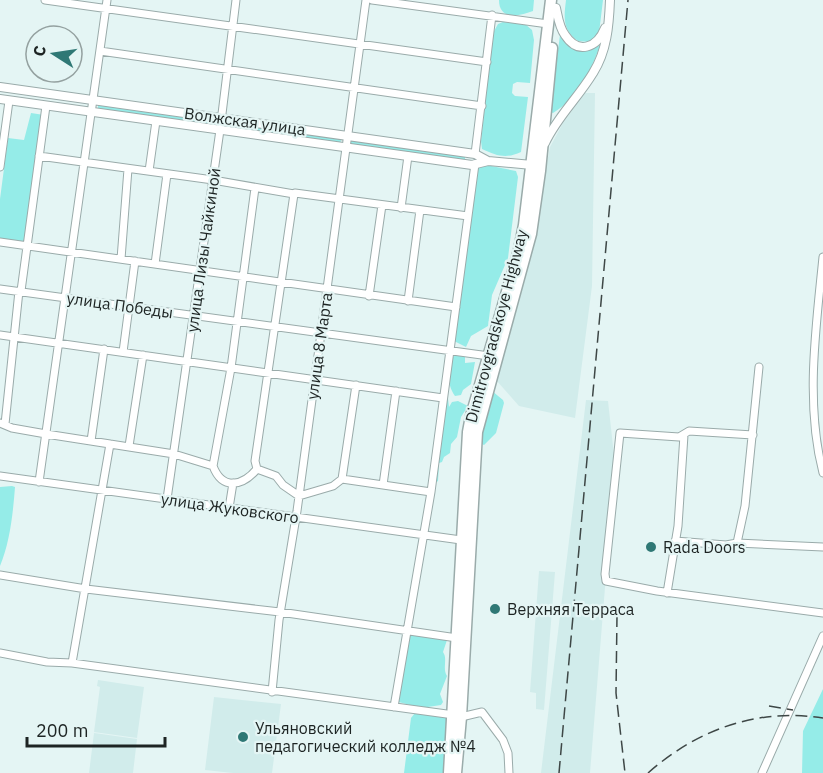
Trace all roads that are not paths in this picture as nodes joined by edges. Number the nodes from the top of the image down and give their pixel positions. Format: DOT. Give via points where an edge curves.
graph roads {
  1 [pos="45,0"];
  2 [pos="107,0"];
  3 [pos="236,0"];
  4 [pos="366,0"];
  5 [pos="372,0"];
  6 [pos="610,0"];
  7 [pos="553,2"];
  8 [pos="106,8"];
  9 [pos="492,15"];
  10 [pos="609,17"];
  11 [pos="550,22"];
  12 [pos="233,26"];
  13 [pos="359,44"];
  14 [pos="100,51"];
  15 [pos="487,62"];
  16 [pos="228,69"];
  17 [pos="0,87"];
  18 [pos="353,87"];
  19 [pos="5,100"];
  20 [pos="93,100"];
  21 [pos="46,106"];
  22 [pos="482,106"];
  23 [pos="92,112"];
  24 [pos="222,118"];
  25 [pos="156,121"];
  26 [pos="220,130"];
  27 [pos="348,136"];
  28 [pos="346,147"];
  29 [pos="542,149"];
  30 [pos="1,151"];
  31 [pos="475,154"];
  32 [pos="39,156"];
  33 [pos="408,156"];
  34 [pos="488,161"];
  35 [pos="84,163"];
  36 [pos="475,164"];
  37 [pos="536,165"];
  38 [pos="0,167"];
  39 [pos="128,168"];
  40 [pos="149,171"];
  41 [pos="168,174"];
  42 [pos="213,180"];
  43 [pos="255,188"];
  44 [pos="294,194"];
  45 [pos="339,199"];
  46 [pos="382,205"];
  47 [pos="400,208"];
  48 [pos="420,210"];
  49 [pos="468,216"];
  50 [pos="0,242"];
  51 [pos="27,246"];
  52 [pos="72,252"];
  53 [pos="823,257"];
  54 [pos="121,259"];
  55 [pos="135,261"];
  56 [pos="155,264"];
  57 [pos="200,271"];
  58 [pos="243,278"];
  59 [pos="282,282"];
  60 [pos="0,289"];
  61 [pos="327,289"];
  62 [pos="20,291"];
  63 [pos="369,296"];
  64 [pos="65,297"];
  65 [pos="408,301"];
  66 [pos="129,306"];
  67 [pos="456,307"];
  68 [pos="194,315"];
  69 [pos="238,321"];
  70 [pos="275,327"];
  71 [pos="320,334"];
  72 [pos="0,335"];
  73 [pos="13,337"];
  74 [pos="59,343"];
  75 [pos="104,350"];
  76 [pos="451,351"];
  77 [pos="123,352"];
  78 [pos="143,355"];
  79 [pos="489,356"];
  80 [pos="188,361"];
  81 [pos="759,367"];
  82 [pos="231,368"];
  83 [pos="269,373"];
  84 [pos="315,380"];
  85 [pos="356,385"];
  86 [pos="396,391"];
  87 [pos="443,398"];
  88 [pos="3,424"];
  89 [pos="46,434"];
  90 [pos="684,435"];
  91 [pos="753,435"];
  92 [pos="91,441"];
  93 [pos="110,444"];
  94 [pos="129,447"];
  95 [pos="174,454"];
  96 [pos="213,466"];
  97 [pos="257,469"];
  98 [pos="823,473"];
  99 [pos="0,476"];
  100 [pos="342,479"];
  101 [pos="39,482"];
  102 [pos="232,483"];
  103 [pos="383,485"];
  104 [pos="103,490"];
  105 [pos="431,492"];
  106 [pos="299,496"];
  107 [pos="167,499"];
  108 [pos="229,508"];
  109 [pos="296,517"];
  110 [pos="422,534"];
  111 [pos="466,540"];
  112 [pos="675,541"];
  113 [pos="737,543"];
  114 [pos="823,547"];
  115 [pos="0,575"];
  116 [pos="87,589"];
  117 [pos="667,593"];
  118 [pos="280,612"];
  119 [pos="823,613"];
  120 [pos="408,631"];
  121 [pos="823,636"];
  122 [pos="457,638"];
  123 [pos="0,653"];
  124 [pos="72,663"];
  125 [pos="272,692"];
  126 [pos="394,707"];
  127 [pos="461,716"];
  128 [pos="449,773"];
  129 [pos="456,773"];
  130 [pos="509,773"];
  131 [pos="762,773"];
  1 -- 8 [label="street"];
  2 -- 8 [label="street"];
  3 -- 12 [label="street, улица Лизы Чайкиной"];
  4 -- 13 [label="street, улица 8 Марта"];
  5 -- 9 [label="street"];
  6 -- 10 [label="main road"];
  7 -- 10 [label="main road" via="564,35 579,46 599,40"];
  7 -- 11 [label="highway"];
  8 -- 12 [label="street"];
  8 -- 14 [label="street"];
  9 -- 11 [label="street"];
  9 -- 15 [label="street"];
  10 -- 29 [label="main road" via="597,66"];
  11 -- 29 [label="highway, Dimitrovgradskoye Highway"];
  11 -- 37 [label="highway, Dimitrovgradskoye Highway"];
  12 -- 13 [label="street"];
  12 -- 16 [label="street, улица Лизы Чайкиной"];
  13 -- 15 [label="street"];
  13 -- 18 [label="street, улица 8 Марта"];
  14 -- 16 [label="street"];
  14 -- 20 [label="street"];
  15 -- 22 [label="street"];
  16 -- 18 [label="street"];
  16 -- 24 [label="street, улица Лизы Чайкиной"];
  17 -- 20 [label="main road, Волжская улица"];
  18 -- 22 [label="street"];
  18 -- 27 [label="street, улица 8 Марта"];
  19 -- 21 [label="main road, Волжская улица"];
  19 -- 30 [label="street"];
  20 -- 23 [label="street"];
  20 -- 24 [label="main road, Волжская улица"];
  21 -- 23 [label="main road, Волжская улица"];
  21 -- 32 [label="street"];
  22 -- 31 [label="street"];
  23 -- 25 [label="main road, Волжская улица"];
  23 -- 35 [label="street"];
  24 -- 26 [label="street, улица Лизы Чайкиной"];
  24 -- 27 [label="main road, Волжская улица"];
  25 -- 26 [label="main road, Волжская улица"];
  25 -- 40 [label="street"];
  26 -- 28 [label="main road, Волжская улица"];
  26 -- 42 [label="street, улица Лизы Чайкиной"];
  27 -- 28 [label="street, улица 8 Марта"];
  27 -- 31 [label="main road, Волжская улица"];
  28 -- 33 [label="main road, Волжская улица"];
  28 -- 45 [label="street, улица 8 Марта"];
  29 -- 37 [label="highway, Dimitrovgradskoye Highway"];
  30 -- 38 [label="street"];
  31 -- 34 [label="main road, Волжская улица"];
  32 -- 35 [label="street"];
  32 -- 51 [label="street"];
  33 -- 36 [label="main road, Волжская улица"];
  33 -- 47 [label="street"];
  34 -- 36 [label="main road, Волжская улица"];
  34 -- 37 [label="main road, Волжская улица"];
  35 -- 39 [label="street"];
  35 -- 52 [label="street"];
  36 -- 49 [label="street"];
  37 -- 79 [label="highway, Dimitrovgradskoye Highway" via="519,250"];
  37 -- 111 [label="highway, Dimitrovgradskoye Highway" via="531,234 477,432"];
  39 -- 40 [label="street"];
  39 -- 54 [label="street"];
  40 -- 41 [label="street"];
  41 -- 42 [label="street"];
  41 -- 56 [label="street"];
  42 -- 43 [label="street"];
  42 -- 57 [label="street, улица Лизы Чайкиной"];
  43 -- 44 [label="street"];
  43 -- 58 [label="street"];
  44 -- 45 [label="street"];
  44 -- 59 [label="street"];
  45 -- 46 [label="street"];
  45 -- 61 [label="street, улица 8 Марта"];
  46 -- 47 [label="street"];
  46 -- 63 [label="street"];
  47 -- 48 [label="street"];
  48 -- 49 [label="street"];
  48 -- 65 [label="street"];
  49 -- 67 [label="street"];
  50 -- 51 [label="street"];
  51 -- 52 [label="street"];
  51 -- 62 [label="street"];
  52 -- 54 [label="street"];
  52 -- 64 [label="street"];
  53 -- 98 [label="street" via="813,371 815,429"];
  54 -- 55 [label="street"];
  55 -- 56 [label="street"];
  55 -- 66 [label="street"];
  56 -- 57 [label="street"];
  57 -- 58 [label="street"];
  57 -- 68 [label="street, улица Лизы Чайкиной"];
  58 -- 59 [label="street"];
  58 -- 69 [label="street"];
  59 -- 61 [label="street"];
  59 -- 70 [label="street"];
  60 -- 62 [label="street, улица Победы"];
  61 -- 63 [label="street"];
  61 -- 71 [label="street, улица 8 Марта"];
  62 -- 64 [label="street, улица Победы"];
  62 -- 73 [label="street"];
  63 -- 65 [label="street"];
  64 -- 66 [label="street, улица Победы"];
  64 -- 74 [label="street"];
  65 -- 67 [label="street"];
  66 -- 68 [label="street, улица Победы"];
  66 -- 77 [label="street"];
  67 -- 76 [label="street"];
  68 -- 69 [label="street, улица Победы"];
  68 -- 80 [label="street, улица Лизы Чайкиной"];
  69 -- 70 [label="street, улица Победы"];
  69 -- 82 [label="street"];
  70 -- 71 [label="street, улица Победы"];
  70 -- 83 [label="street"];
  71 -- 76 [label="street, улица Победы"];
  71 -- 84 [label="street, улица 8 Марта"];
  72 -- 73 [label="street"];
  73 -- 74 [label="street"];
  73 -- 88 [label="street"];
  74 -- 75 [label="street"];
  74 -- 89 [label="street"];
  75 -- 77 [label="street"];
  75 -- 92 [label="street"];
  76 -- 79 [label="street, улица Победы"];
  76 -- 87 [label="street"];
  77 -- 78 [label="street"];
  78 -- 80 [label="street"];
  78 -- 94 [label="street"];
  79 -- 111 [label="highway, Dimitrovgradskoye Highway" via="468,432"];
  80 -- 82 [label="street"];
  80 -- 95 [label="street, улица Лизы Чайкиной"];
  81 -- 91 [label="street"];
  82 -- 83 [label="street"];
  82 -- 96 [label="street"];
  83 -- 84 [label="street"];
  83 -- 97 [label="street"];
  84 -- 85 [label="street"];
  84 -- 106 [label="street, улица 8 Марта"];
  85 -- 86 [label="street"];
  85 -- 100 [label="street"];
  86 -- 87 [label="street"];
  86 -- 103 [label="street"];
  87 -- 105 [label="street"];
  88 -- 89 [label="street"];
  89 -- 92 [label="street"];
  89 -- 101 [label="street"];
  90 -- 91 [label="street" via="689,431"];
  90 -- 112 [label="street"];
  90 -- 117 [label="street" via="620,433 606,581"];
  91 -- 113 [label="street"];
  92 -- 93 [label="street"];
  93 -- 94 [label="street"];
  93 -- 104 [label="street"];
  94 -- 95 [label="street"];
  95 -- 96 [label="street"];
  95 -- 107 [label="street, улица Лизы Чайкиной"];
  96 -- 102 [label="street" via="217,476"];
  97 -- 102 [label="street" via="240,484"];
  97 -- 106 [label="street" via="276,476"];
  99 -- 101 [label="street, улица Жуковского"];
  100 -- 103 [label="street"];
  100 -- 106 [label="street" via="333,486"];
  101 -- 104 [label="street, улица Жуковского"];
  102 -- 108 [label="street"];
  103 -- 105 [label="street"];
  104 -- 107 [label="street, улица Жуковского"];
  104 -- 116 [label="street"];
  105 -- 110 [label="street"];
  106 -- 109 [label="street, улица 8 Марта"];
  107 -- 108 [label="street, улица Жуковского"];
  108 -- 109 [label="street, улица Жуковского"];
  109 -- 110 [label="street, улица Жуковского"];
  109 -- 118 [label="street, улица 8 Марта"];
  110 -- 111 [label="street, улица Жуковского"];
  110 -- 120 [label="street"];
  111 -- 122 [label="highway, Dimitrovgradskoye Highway"];
  111 -- 127 [label="highway, Dimitrovgradskoye Highway"];
  112 -- 113 [label="street"];
  112 -- 117 [label="street"];
  113 -- 114 [label="street"];
  115 -- 116 [label="street"];
  116 -- 118 [label="street"];
  116 -- 124 [label="street"];
  117 -- 119 [label="street"];
  118 -- 120 [label="street"];
  118 -- 125 [label="street, улица 8 Марта"];
  120 -- 122 [label="street"];
  120 -- 126 [label="street"];
  121 -- 131 [label="street"];
  122 -- 127 [label="highway, Dimitrovgradskoye Highway"];
  123 -- 124 [label="street"];
  124 -- 125 [label="street"];
  125 -- 126 [label="street"];
  126 -- 127 [label="street"];
  127 -- 128 [label="highway, Dimitrovgradskoye Highway"];
  127 -- 129 [label="highway, Dimitrovgradskoye Highway"];
  127 -- 130 [label="street" via="482,712 503,741"];
}
